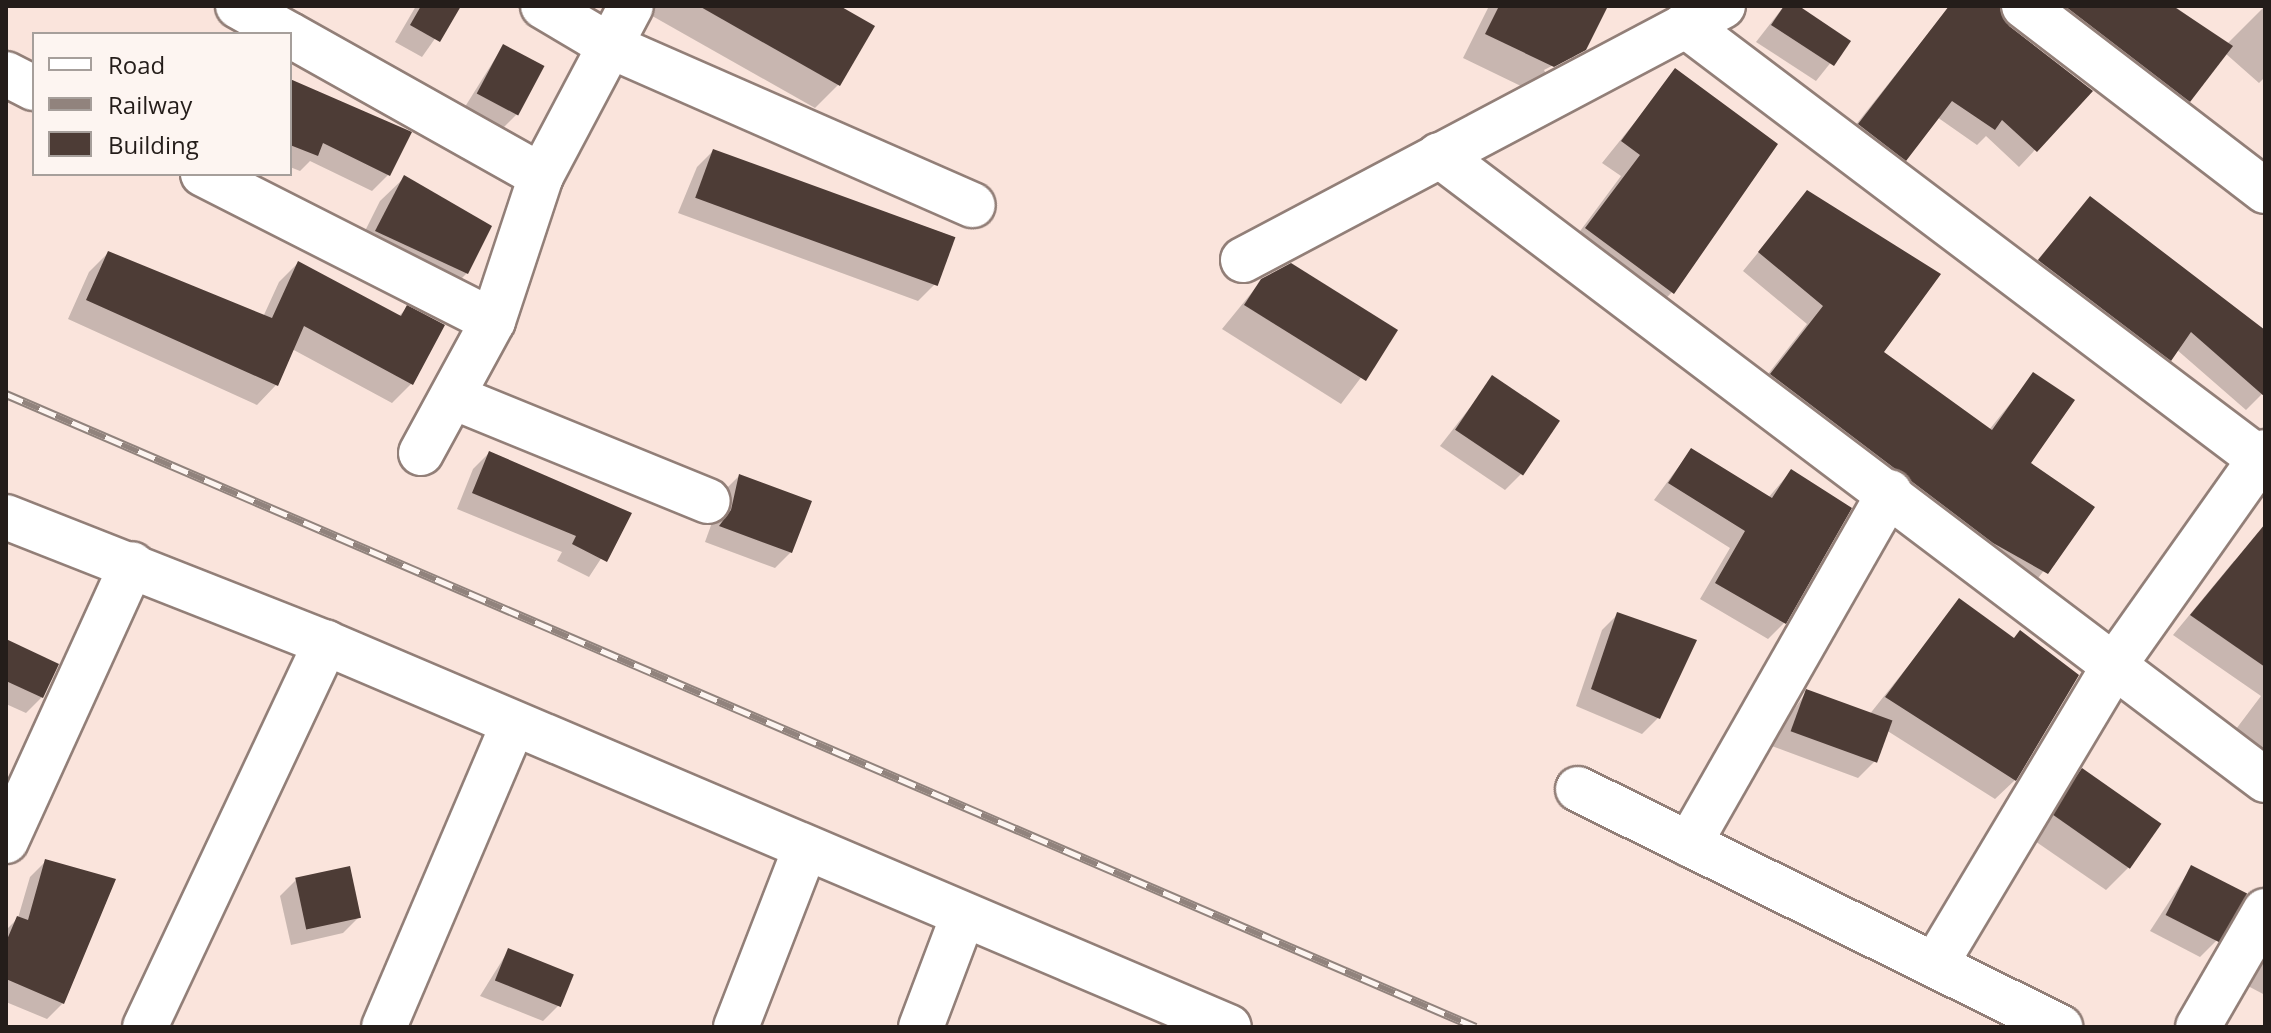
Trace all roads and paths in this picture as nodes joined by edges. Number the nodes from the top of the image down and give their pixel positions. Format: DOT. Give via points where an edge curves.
graph roads {
  1 [pos="238,6"];
  2 [pos="543,6"];
  3 [pos="631,6"];
  4 [pos="2024,6"];
  5 [pos="1704,15"];
  6 [pos="284,32"];
  7 [pos="292,37"];
  8 [pos="610,46"];
  9 [pos="6,74"];
  10 [pos="32,87"];
  11 [pos="1439,155"];
  12 [pos="207,176"];
  13 [pos="541,176"];
  14 [pos="2265,191"];
  15 [pos="973,205"];
  16 [pos="1243,260"];
  17 [pos="493,321"];
  18 [pos="453,397"];
  19 [pos="421,453"];
  20 [pos="2263,458"];
  21 [pos="1890,492"];
  22 [pos="708,501"];
  23 [pos="6,517"];
  24 [pos="132,564"];
  25 [pos="326,643"];
  26 [pos="2117,661"];
  27 [pos="513,724"];
  28 [pos="2265,780"];
  29 [pos="1578,789"];
  30 [pos="6,841"];
  31 [pos="1689,844"];
  32 [pos="805,849"];
  33 [pos="2265,911"];
  34 [pos="963,916"];
  35 [pos="1935,965"];
  36 [pos="1223,1026"];
  37 [pos="145,1027"];
  38 [pos="384,1027"];
  39 [pos="736,1027"];
  40 [pos="921,1027"];
  41 [pos="2060,1027"];
  42 [pos="2198,1027"];
  1 -- 6 [label="street"];
  2 -- 8 [label="street"];
  3 -- 8 [label="street"];
  4 -- 14 [label="street"];
  5 -- 11 [label="street"];
  5 -- 20 [label="street"];
  7 -- 13 [label="street"];
  8 -- 13 [label="street"];
  8 -- 15 [label="street"];
  9 -- 10 [label="street"];
  11 -- 16 [label="street"];
  11 -- 21 [label="street"];
  12 -- 17 [label="street"];
  13 -- 17 [label="street"];
  17 -- 18 [label="street"];
  18 -- 19 [label="street"];
  18 -- 22 [label="street"];
  20 -- 26 [label="street"];
  21 -- 26 [label="street"];
  21 -- 31 [label="street"];
  23 -- 24 [label="street"];
  24 -- 25 [label="street"];
  24 -- 30 [label="street"];
  25 -- 27 [label="street"];
  25 -- 37 [label="street"];
  26 -- 28 [label="street"];
  26 -- 35 [label="street"];
  27 -- 32 [label="street"];
  27 -- 38 [label="street"];
  29 -- 31 [label="street"];
  31 -- 35 [label="street"];
  32 -- 34 [label="street"];
  32 -- 39 [label="street"];
  33 -- 42 [label="street"];
  34 -- 36 [label="street"];
  34 -- 40 [label="street"];
  35 -- 41 [label="street"];
}
